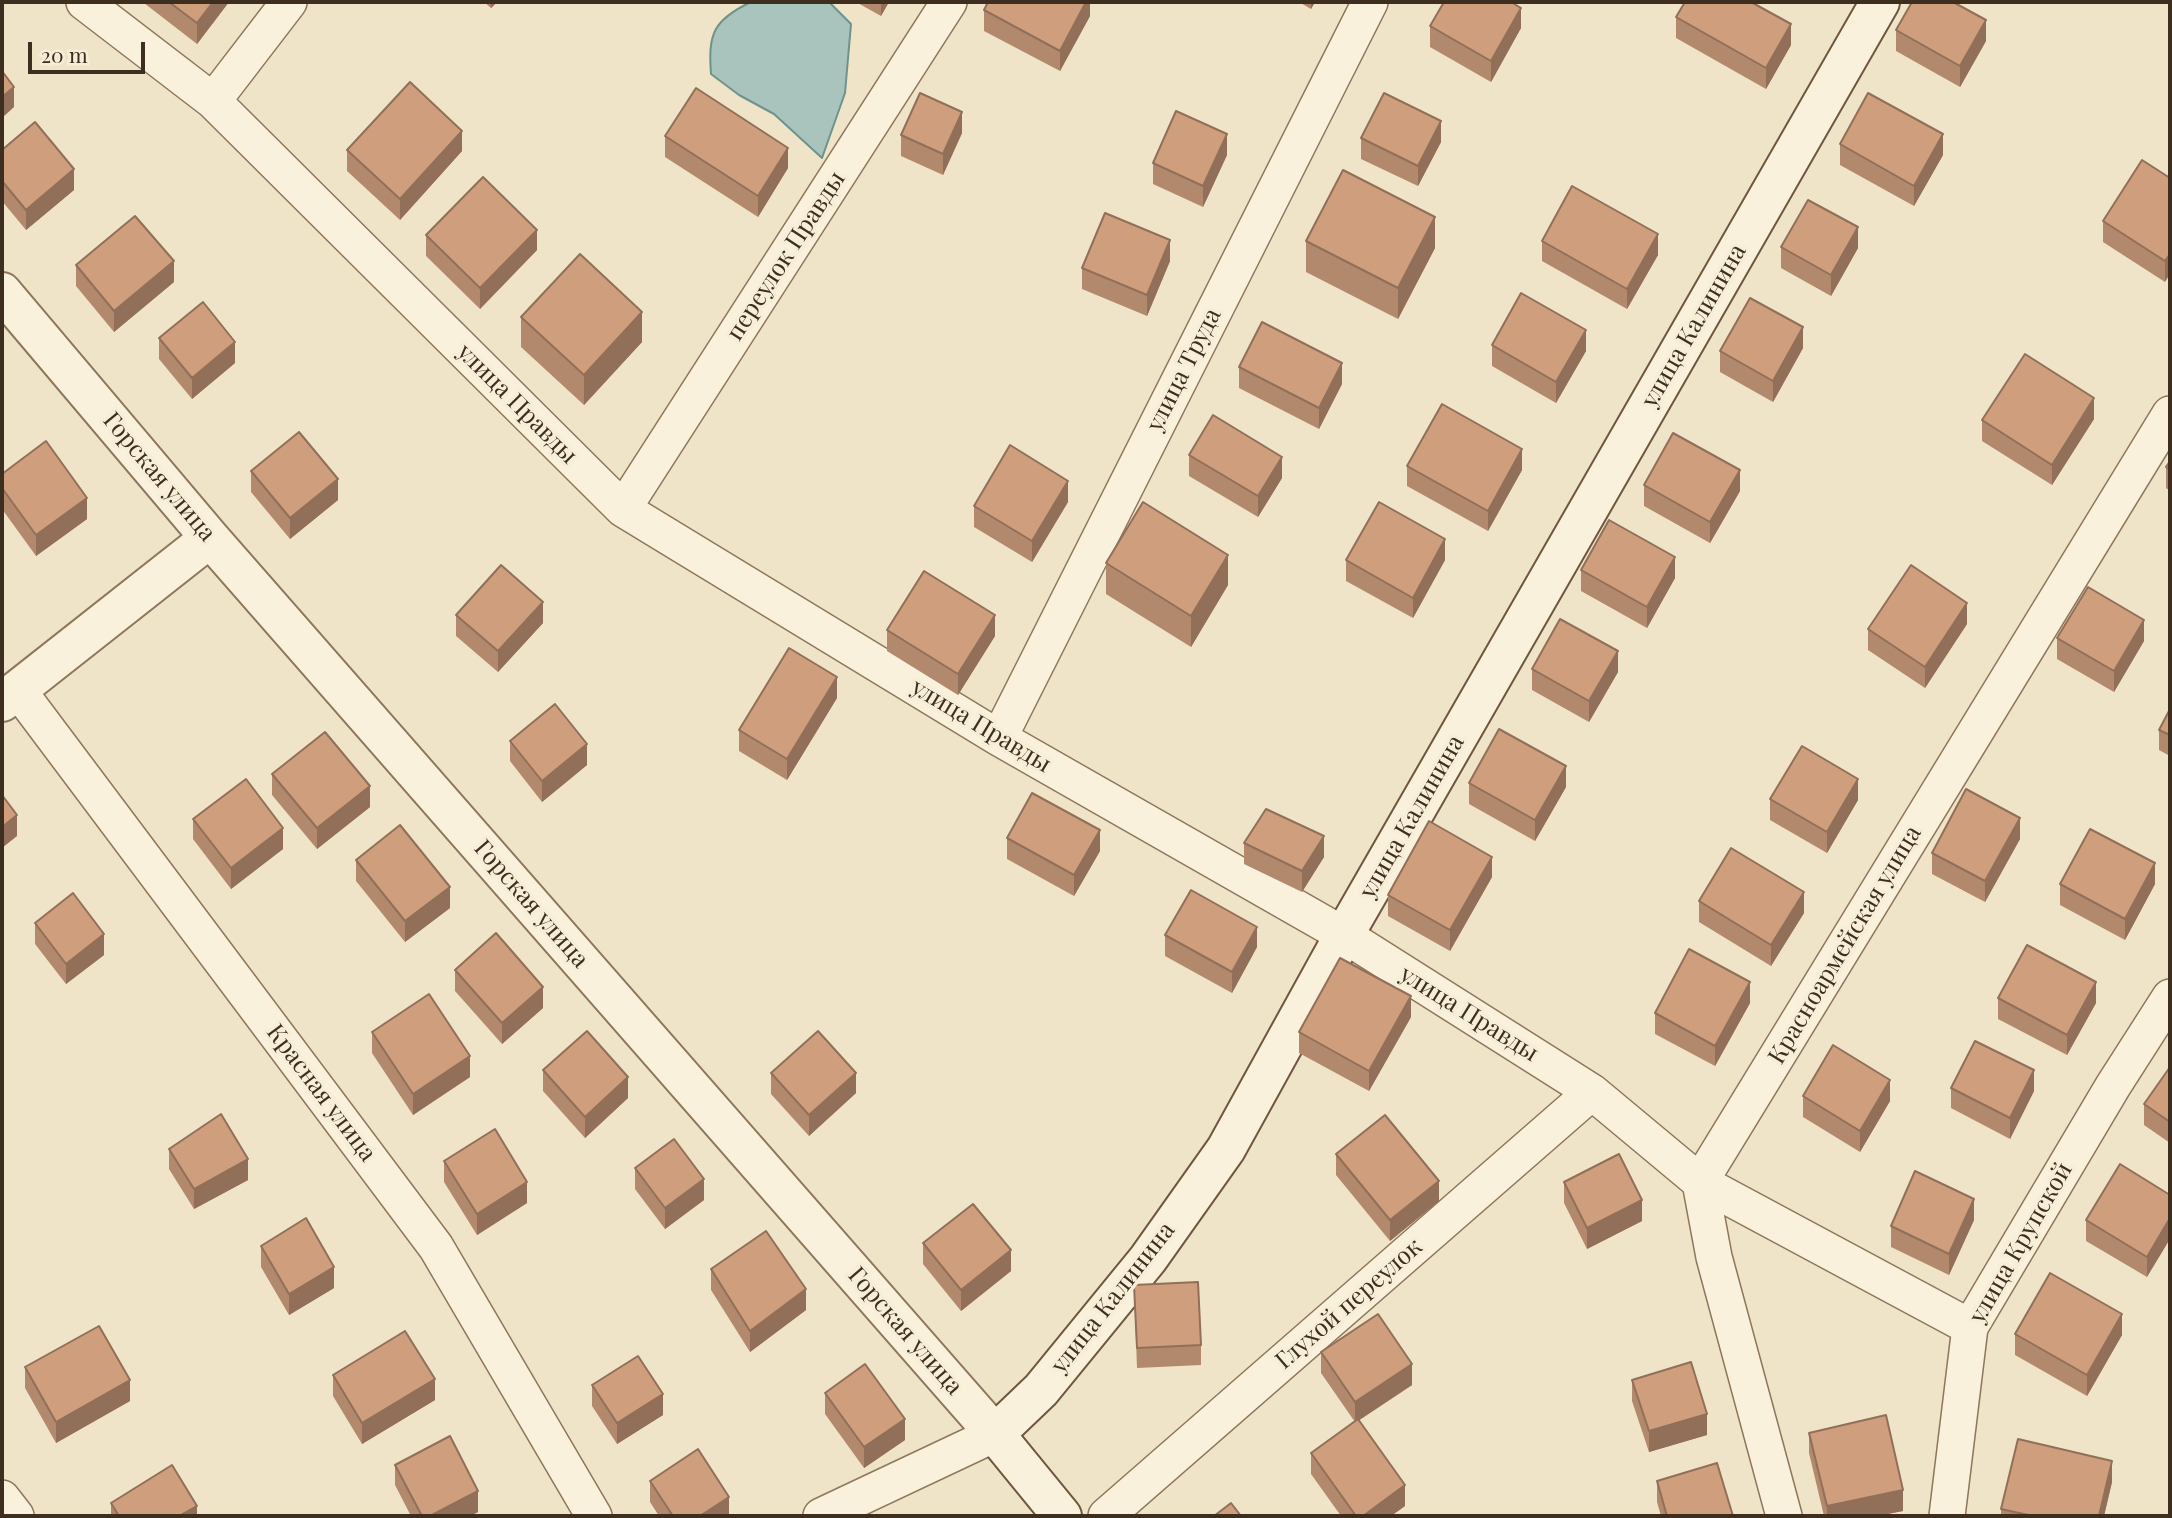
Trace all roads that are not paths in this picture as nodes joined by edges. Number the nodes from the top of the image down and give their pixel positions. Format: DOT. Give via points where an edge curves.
graph roads {
  1 [pos="84,2"];
  2 [pos="289,2"];
  3 [pos="949,2"];
  4 [pos="1370,2"];
  5 [pos="1880,2"];
  6 [pos="213,101"];
  7 [pos="2,292"];
  8 [pos="2170,414"];
  9 [pos="623,509"];
  10 [pos="210,538"];
  11 [pos="10,696"];
  12 [pos="999,738"];
  13 [pos="1344,935"];
  14 [pos="2170,997"];
  15 [pos="1591,1092"];
  16 [pos="1700,1182"];
  17 [pos="1970,1326"];
  18 [pos="995,1434"];
  19 [pos="2,1498"];
  20 [pos="16,1516"];
  21 [pos="594,1516"];
  22 [pos="821,1516"];
  23 [pos="1062,1516"];
  24 [pos="1106,1516"];
  25 [pos="1784,1516"];
  26 [pos="1947,1516"];
  1 -- 6 [label="street, улица Правды"];
  2 -- 6 [label="street"];
  3 -- 9 [label="street, переулок Правды"];
  4 -- 12 [label="street, улица Труда"];
  5 -- 13 [label="main road, улица Калинина"];
  6 -- 9 [label="street, улица Правды"];
  7 -- 10 [label="main road, Горская улица"];
  8 -- 16 [label="street, Красноармейская улица"];
  9 -- 12 [label="street, улица Правды"];
  10 -- 11 [label="main road"];
  10 -- 18 [label="main road, Горская улица"];
  11 -- 21 [label="street, Красная улица" via="436,1247"];
  12 -- 13 [label="street, улица Правды"];
  13 -- 15 [label="street, улица Правды"];
  13 -- 18 [label="main road, улица Калинина" via="1226,1149 1147,1259 1058,1370"];
  14 -- 17 [label="street, улица Крупской"];
  15 -- 16 [label="street, улица Правды"];
  15 -- 24 [label="street, Глухой переулок"];
  16 -- 17 [label="street, улица Правды"];
  16 -- 25 [label="street" via="1714,1257"];
  17 -- 26 [label="street, улица Крупской"];
  18 -- 22 [label="street, улица Калинина"];
  18 -- 23 [label="main road, Горская улица"];
  19 -- 20 [label="street"];
}
